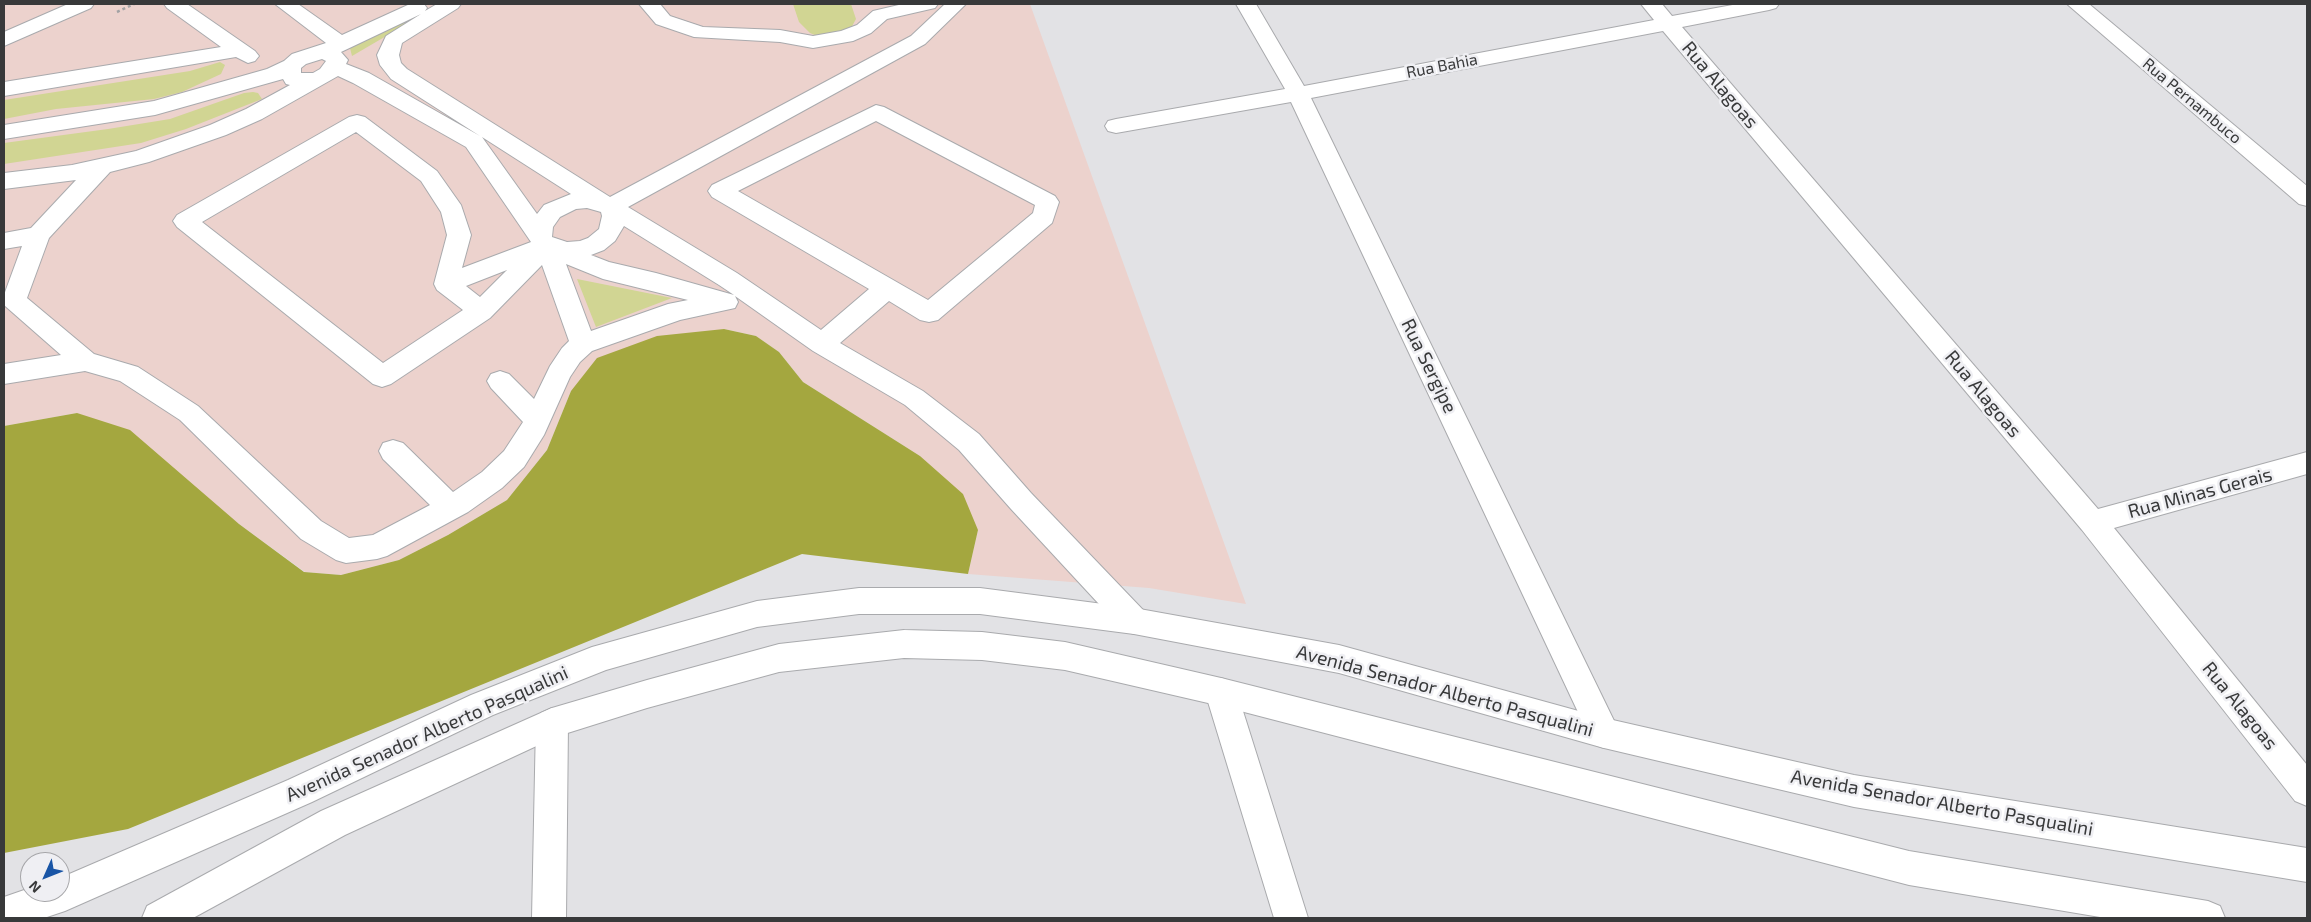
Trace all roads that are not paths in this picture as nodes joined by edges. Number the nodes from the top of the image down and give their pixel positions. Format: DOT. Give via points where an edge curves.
graph roads {
  1 [pos="84,4"];
  2 [pos="174,4"];
  3 [pos="285,4"];
  4 [pos="425,4"];
  5 [pos="451,4"];
  6 [pos="649,4"];
  7 [pos="928,4"];
  8 [pos="956,4"];
  9 [pos="1246,4"];
  10 [pos="1768,4"];
  11 [pos="2077,4"];
  12 [pos="1659,13"];
  13 [pos="4,40"];
  14 [pos="238,50"];
  15 [pos="329,61"];
  16 [pos="283,70"];
  17 [pos="4,89"];
  18 [pos="1298,94"];
  19 [pos="1116,126"];
  20 [pos="4,132"];
  21 [pos="102,166"];
  22 [pos="4,181"];
  23 [pos="2307,198"];
  24 [pos="605,205"];
  25 [pos="38,235"];
  26 [pos="4,241"];
  27 [pos="547,243"];
  28 [pos="446,284"];
  29 [pos="887,288"];
  30 [pos="726,302"];
  31 [pos="481,311"];
  32 [pos="811,337"];
  33 [pos="583,344"];
  34 [pos="85,361"];
  35 [pos="4,374"];
  36 [pos="500,381"];
  37 [pos="537,419"];
  38 [pos="393,451"];
  39 [pos="2307,463"];
  40 [pos="451,508"];
  41 [pos="2092,522"];
  42 [pos="1134,621"];
  43 [pos="1221,692"];
  44 [pos="552,723"];
  45 [pos="1604,733"];
  46 [pos="2307,790"];
  47 [pos="2307,865"];
  48 [pos="4,914"];
  49 [pos="159,918"];
  50 [pos="549,918"];
  51 [pos="1292,918"];
  52 [pos="2208,918"];
  1 -- 13 [label="street"];
  2 -- 14 [label="street"];
  3 -- 15 [label="street"];
  4 -- 15 [label="street"];
  5 -- 24 [label="street" via="393,40 388,55 391,65 399,74"];
  6 -- 7 [label="street" via="663,20 701,33 780,36 813,42 846,37 864,29 880,15"];
  8 -- 24 [label="street" via="918,40"];
  9 -- 18 [label="street, Rua Sergipe"];
  10 -- 12 [label="street, Rua Bahia"];
  11 -- 23 [label="street, Rua Pernambuco"];
  12 -- 18 [label="street, Rua Bahia"];
  12 -- 41 [label="street, Rua Alagoas"];
  14 -- 16 [label="street"];
  14 -- 17 [label="street"];
  15 -- 16 [label="street" via="311,54"];
  15 -- 21 [label="street" via="254,114 140,157"];
  15 -- 27 [label="street" via="474,142"];
  16 -- 20 [label="street" via="155,108"];
  18 -- 19 [label="street, Rua Bahia"];
  18 -- 45 [label="street, Rua Sergipe"];
  21 -- 22 [label="street"];
  21 -- 25 [label="street"];
  24 -- 27 [label="street" via="587,200 572,202 552,211 541,225"];
  24 -- 27 [label="street" via="614,216 614,225 596,244 567,251"];
  24 -- 32 [label="street" via="728,279"];
  25 -- 26 [label="street"];
  25 -- 34 [label="street" via="14,301"];
  27 -- 28 [label="street"];
  27 -- 30 [label="street" via="603,270"];
  27 -- 31 [label="street"];
  27 -- 33 [label="street"];
  28 -- 31 [label="street"];
  28 -- 31 [label="street" via="459,235 453,211 429,176 357,122 185,221 382,377"];
  29 -- 29 [label="street" via="929,313 1044,217 1047,202 876,112 720,191"];
  29 -- 32 [label="street"];
  30 -- 32 [label="street"];
  30 -- 33 [label="street" via="677,311"];
  32 -- 42 [label="street" via="914,398 969,442"];
  33 -- 37 [label="street" via="559,373"];
  34 -- 35 [label="street"];
  34 -- 40 [label="street" via="128,374 189,413 311,530 346,551 377,547"];
  36 -- 37 [label="street"];
  37 -- 40 [label="street" via="514,459 492,480"];
  38 -- 40 [label="street"];
  39 -- 41 [label="street, Rua Minas Gerais"];
  41 -- 46 [label="street, Rua Alagoas"];
  42 -- 45 [label="street, Avenida Senador Alberto Pasqualini" via="1339,658"];
  42 -- 48 [label="street, Avenida Senador Alberto Pasqualini" via="980,601 860,601 758,614 603,656 482,705 300,791 65,894"];
  43 -- 44 [label="street" via="1065,656 982,646 904,644 778,658"];
  43 -- 51 [label="street"];
  43 -- 52 [label="street" via="1909,868"];
  44 -- 49 [label="street" via="333,823"];
  44 -- 50 [label="street"];
  45 -- 47 [label="street, Avenida Senador Alberto Pasqualini" via="1854,790"];
}
